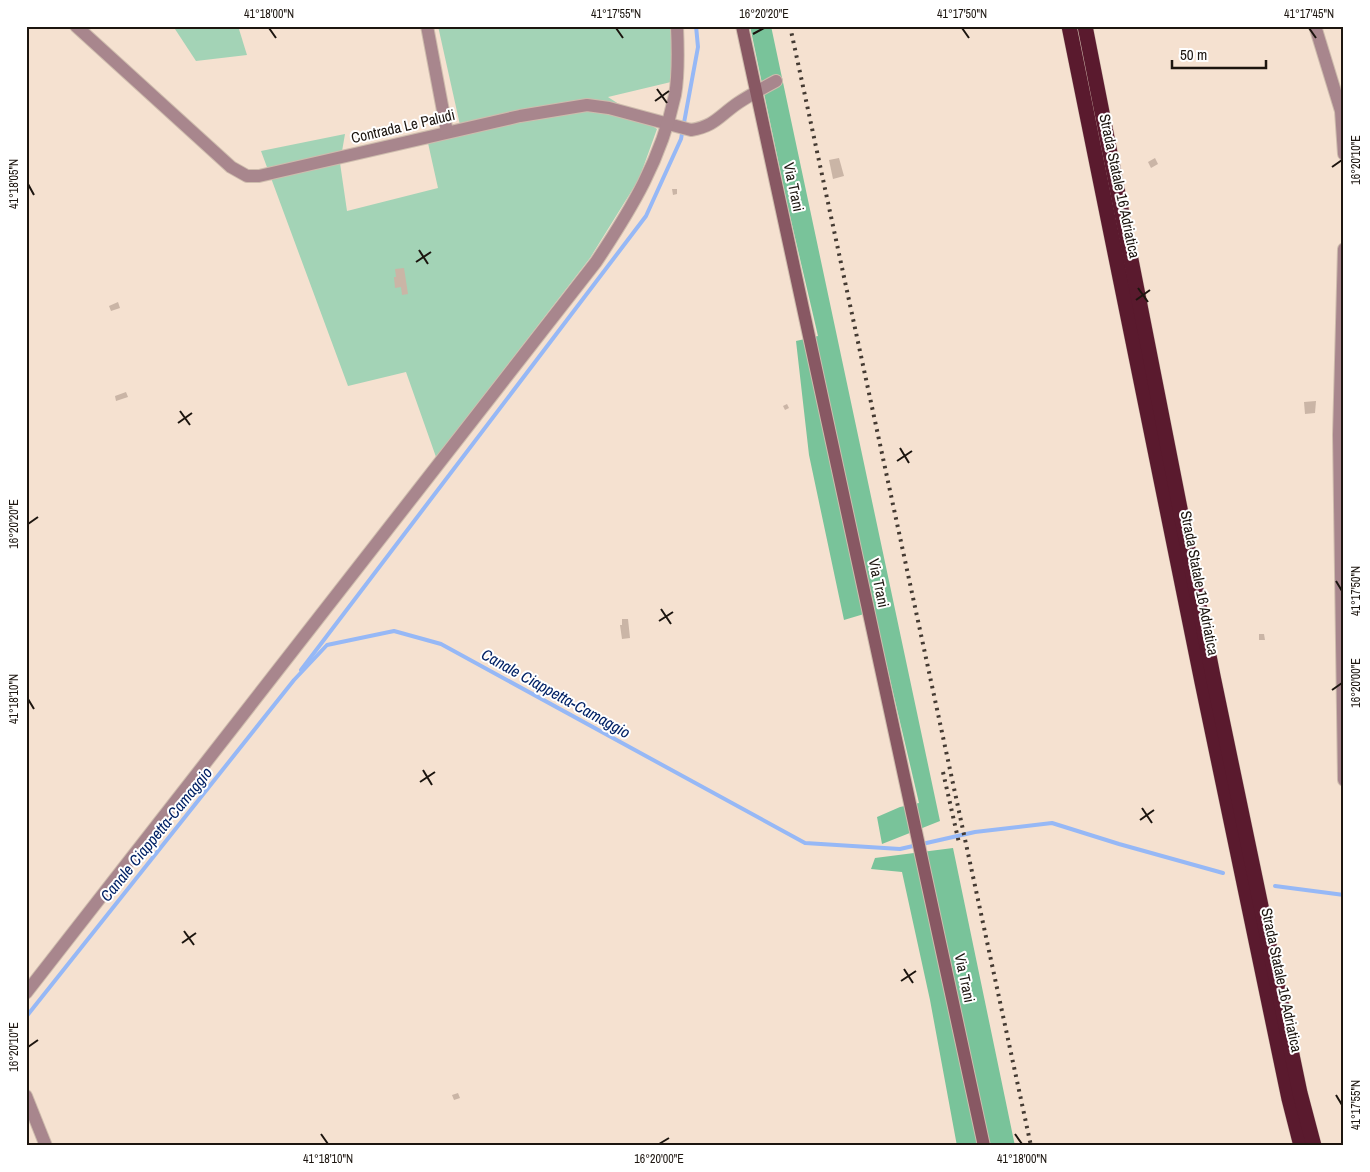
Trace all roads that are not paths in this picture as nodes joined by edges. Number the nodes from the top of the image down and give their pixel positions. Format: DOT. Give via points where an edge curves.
graph roads {
  1 [pos="76,26"];
  2 [pos="427,26"];
  3 [pos="677,26"];
  4 [pos="742,26"];
  5 [pos="1069,26"];
  6 [pos="1085,26"];
  7 [pos="1315,26"];
  8 [pos="776,81"];
  9 [pos="757,92"];
  10 [pos="672,125"];
  11 [pos="447,132"];
  12 [pos="1344,154"];
  13 [pos="1344,249"];
  14 [pos="1344,780"];
  15 [pos="26,993"];
  16 [pos="26,1096"];
  17 [pos="46,1146"];
  18 [pos="984,1146"];
  19 [pos="1301,1146"];
  20 [pos="1314,1146"];
  1 -- 11 [label="street, Contrada Le Paludi" via="231,167 247,176 259,176"];
  2 -- 11 [label="street"];
  3 -- 10 [label="street"];
  4 -- 9 [label="main road, Via Trani"];
  5 -- 19 [label="highway, Strada Statale 16 Adriatica" via="1202,682"];
  6 -- 20 [label="highway, Strada Statale 16 Adriatica" via="1219,704 1300,1093"];
  7 -- 12 [label="street" via="1341,112"];
  8 -- 9 [label="street, Contrada Le Paludi"];
  9 -- 10 [label="street, Contrada Le Paludi" via="704,128 691,130"];
  9 -- 18 [label="main road, Via Trani"];
  10 -- 11 [label="street, Contrada Le Paludi" via="587,104"];
  10 -- 15 [label="street" via="630,211 596,262"];
  13 -- 14 [label="street" via="1339,435"];
  16 -- 17 [label="street"];
}
